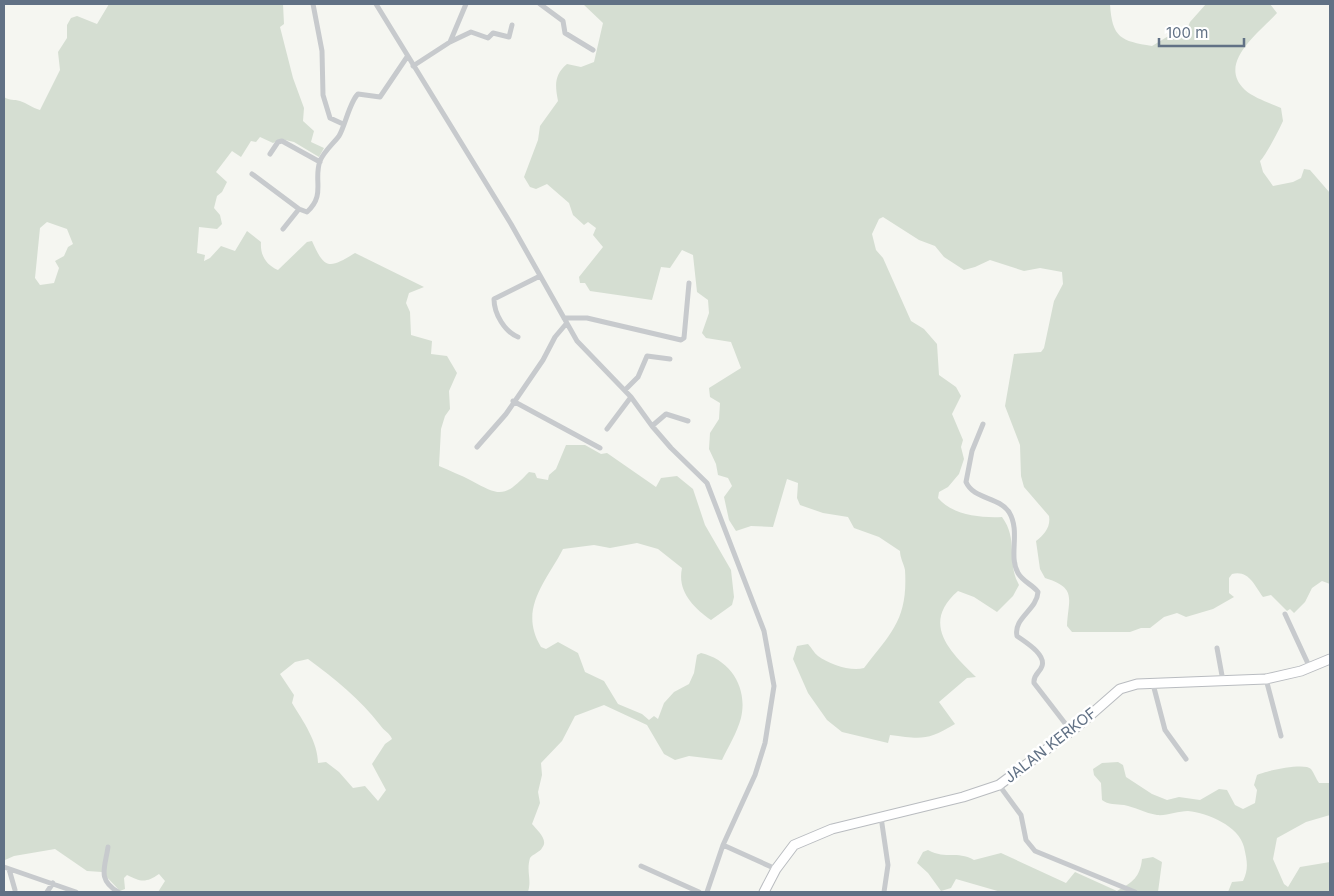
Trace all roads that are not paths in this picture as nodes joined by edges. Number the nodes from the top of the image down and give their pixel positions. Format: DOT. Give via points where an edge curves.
graph roads {
  1 [pos="313,4"];
  2 [pos="376,4"];
  3 [pos="466,4"];
  4 [pos="540,4"];
  5 [pos="512,24"];
  6 [pos="450,42"];
  7 [pos="593,50"];
  8 [pos="407,57"];
  9 [pos="413,66"];
  10 [pos="343,124"];
  11 [pos="270,154"];
  12 [pos="320,162"];
  13 [pos="252,174"];
  14 [pos="299,209"];
  15 [pos="283,229"];
  16 [pos="540,276"];
  17 [pos="689,283"];
  18 [pos="564,318"];
  19 [pos="566,324"];
  20 [pos="518,337"];
  21 [pos="670,359"];
  22 [pos="625,390"];
  23 [pos="631,397"];
  24 [pos="513,401"];
  25 [pos="688,420"];
  26 [pos="984,424"];
  27 [pos="652,426"];
  28 [pos="607,430"];
  29 [pos="477,447"];
  30 [pos="600,448"];
  31 [pos="1284,614"];
  32 [pos="1217,648"];
  33 [pos="1330,659"];
  34 [pos="1310,668"];
  35 [pos="1266,679"];
  36 [pos="1223,682"];
  37 [pos="1153,684"];
  38 [pos="1071,731"];
  39 [pos="1281,736"];
  40 [pos="1186,759"];
  41 [pos="999,785"];
  42 [pos="881,817"];
  43 [pos="723,845"];
  44 [pos="108,848"];
  45 [pos="641,866"];
  46 [pos="6,868"];
  47 [pos="776,869"];
  48 [pos="53,883"];
  49 [pos="15,890"];
  50 [pos="47,892"];
  51 [pos="76,892"];
  52 [pos="118,892"];
  53 [pos="699,892"];
  54 [pos="707,892"];
  55 [pos="764,892"];
  56 [pos="884,892"];
  57 [pos="1135,892"];
  1 -- 10 [label="street" via="322,51 323,95 330,118"];
  2 -- 8 [label="street"];
  3 -- 6 [label="street"];
  4 -- 7 [label="street" via="562,19 565,33"];
  5 -- 6 [label="street" via="509,38 493,33 484,37 472,32"];
  6 -- 9 [label="street"];
  8 -- 9 [label="street"];
  8 -- 10 [label="street" via="380,97 356,96"];
  9 -- 16 [label="street"];
  10 -- 12 [label="street" via="339,136"];
  11 -- 12 [label="street" via="282,141"];
  12 -- 14 [label="street" via="317,198 307,212"];
  13 -- 14 [label="street"];
  14 -- 15 [label="street"];
  16 -- 18 [label="street"];
  16 -- 20 [label="street" via="494,299 506,330"];
  17 -- 18 [label="street" via="686,330 681,340 587,318"];
  18 -- 19 [label="street"];
  19 -- 22 [label="street" via="596,363"];
  19 -- 24 [label="street"];
  21 -- 22 [label="street" via="647,356 638,377"];
  22 -- 23 [label="street"];
  23 -- 27 [label="street"];
  23 -- 28 [label="street"];
  24 -- 29 [label="street"];
  24 -- 30 [label="street"];
  25 -- 27 [label="street" via="666,414"];
  26 -- 38 [label="street" via="972,450 966,482 973,493 1002,504 1012,520 1016,532 1014,562 1017,572 1038,592 1035,602 1017,626 1017,636 1036,651 1042,666 1034,683"];
  27 -- 43 [label="street" via="702,476 711,492 730,549 764,631 772,667 773,700 765,743 755,774"];
  31 -- 34 [label="street"];
  32 -- 36 [label="street"];
  33 -- 34 [label="main road, JALAN KERKOF"];
  34 -- 35 [label="main road, JALAN KERKOF"];
  35 -- 36 [label="main road, JALAN KERKOF"];
  35 -- 39 [label="street"];
  36 -- 37 [label="main road, JALAN KERKOF"];
  37 -- 38 [label="main road, JALAN KERKOF" via="1132,684 1120,689"];
  37 -- 40 [label="street" via="1166,730"];
  38 -- 41 [label="main road, JALAN KERKOF"];
  41 -- 42 [label="main road, JALAN KERKOF"];
  41 -- 57 [label="street" via="1021,815 1026,840 1035,851"];
  42 -- 47 [label="main road, JALAN KERKOF" via="803,839 794,845"];
  42 -- 56 [label="street" via="888,865"];
  43 -- 47 [label="street"];
  43 -- 54 [label="street"];
  44 -- 52 [label="street" via="103,876 107,884"];
  45 -- 53 [label="street"];
  46 -- 48 [label="street"];
  46 -- 49 [label="street"];
  47 -- 55 [label="main road, JALAN KERKOF"];
  48 -- 50 [label="street"];
  48 -- 51 [label="street"];
}
